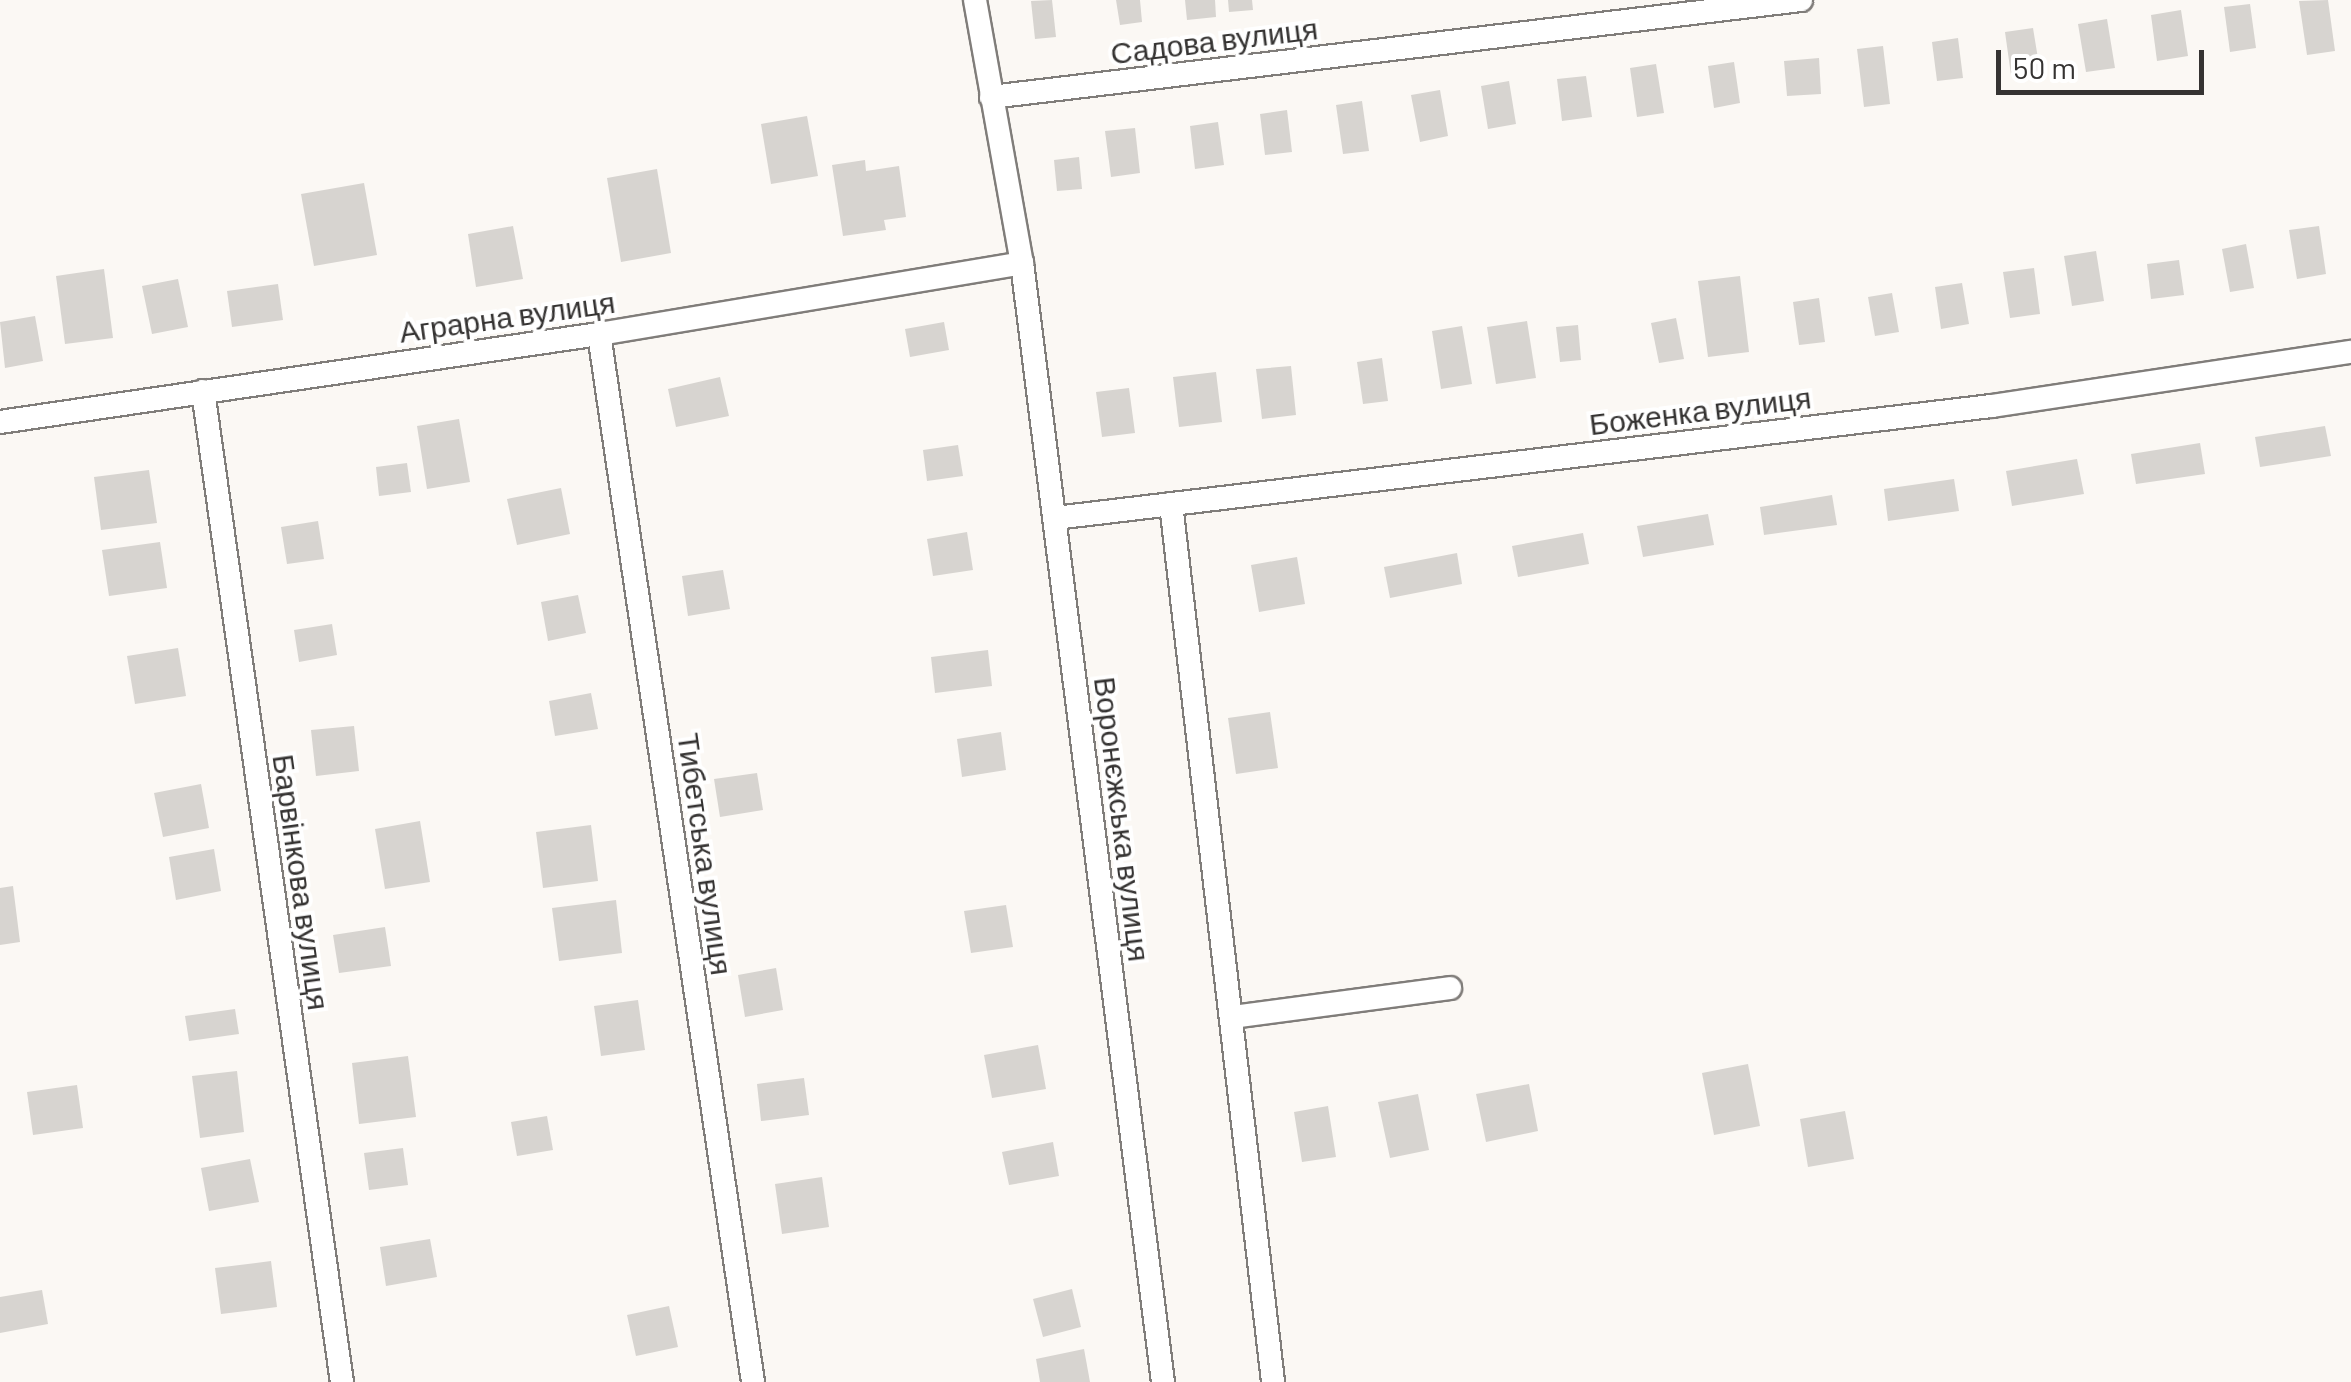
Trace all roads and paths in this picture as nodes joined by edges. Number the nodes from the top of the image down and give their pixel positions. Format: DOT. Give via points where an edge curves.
graph roads {
  1 [pos="975,0"];
  2 [pos="1802,0"];
  3 [pos="991,97"];
  4 [pos="1022,263"];
  5 [pos="599,334"];
  6 [pos="2351,352"];
  7 [pos="203,390"];
  8 [pos="0,422"];
  9 [pos="1171,504"];
  10 [pos="1055,518"];
  11 [pos="1450,988"];
  12 [pos="1233,1017"];
  13 [pos="342,1382"];
  14 [pos="753,1382"];
  15 [pos="1164,1382"];
  16 [pos="1273,1382"];
  1 -- 3 [label="street, Воронєжська вулиця"];
  2 -- 3 [label="street, Садова вулиця"];
  3 -- 4 [label="street, Воронєжська вулиця"];
  4 -- 5 [label="street, Аграрна вулиця"];
  4 -- 10 [label="street, Воронєжська вулиця"];
  5 -- 7 [label="street, Аграрна вулиця"];
  5 -- 14 [label="street, Тибетська вулиця"];
  6 -- 9 [label="street, Боженка вулиця" via="1992,406"];
  7 -- 8 [label="street, Аграрна вулиця"];
  7 -- 13 [label="street, Барвінкова вулиця"];
  9 -- 10 [label="street, Боженка вулиця"];
  9 -- 12 [label="street"];
  10 -- 15 [label="street, Воронєжська вулиця"];
  11 -- 12 [label="street"];
  12 -- 16 [label="street"];
}
